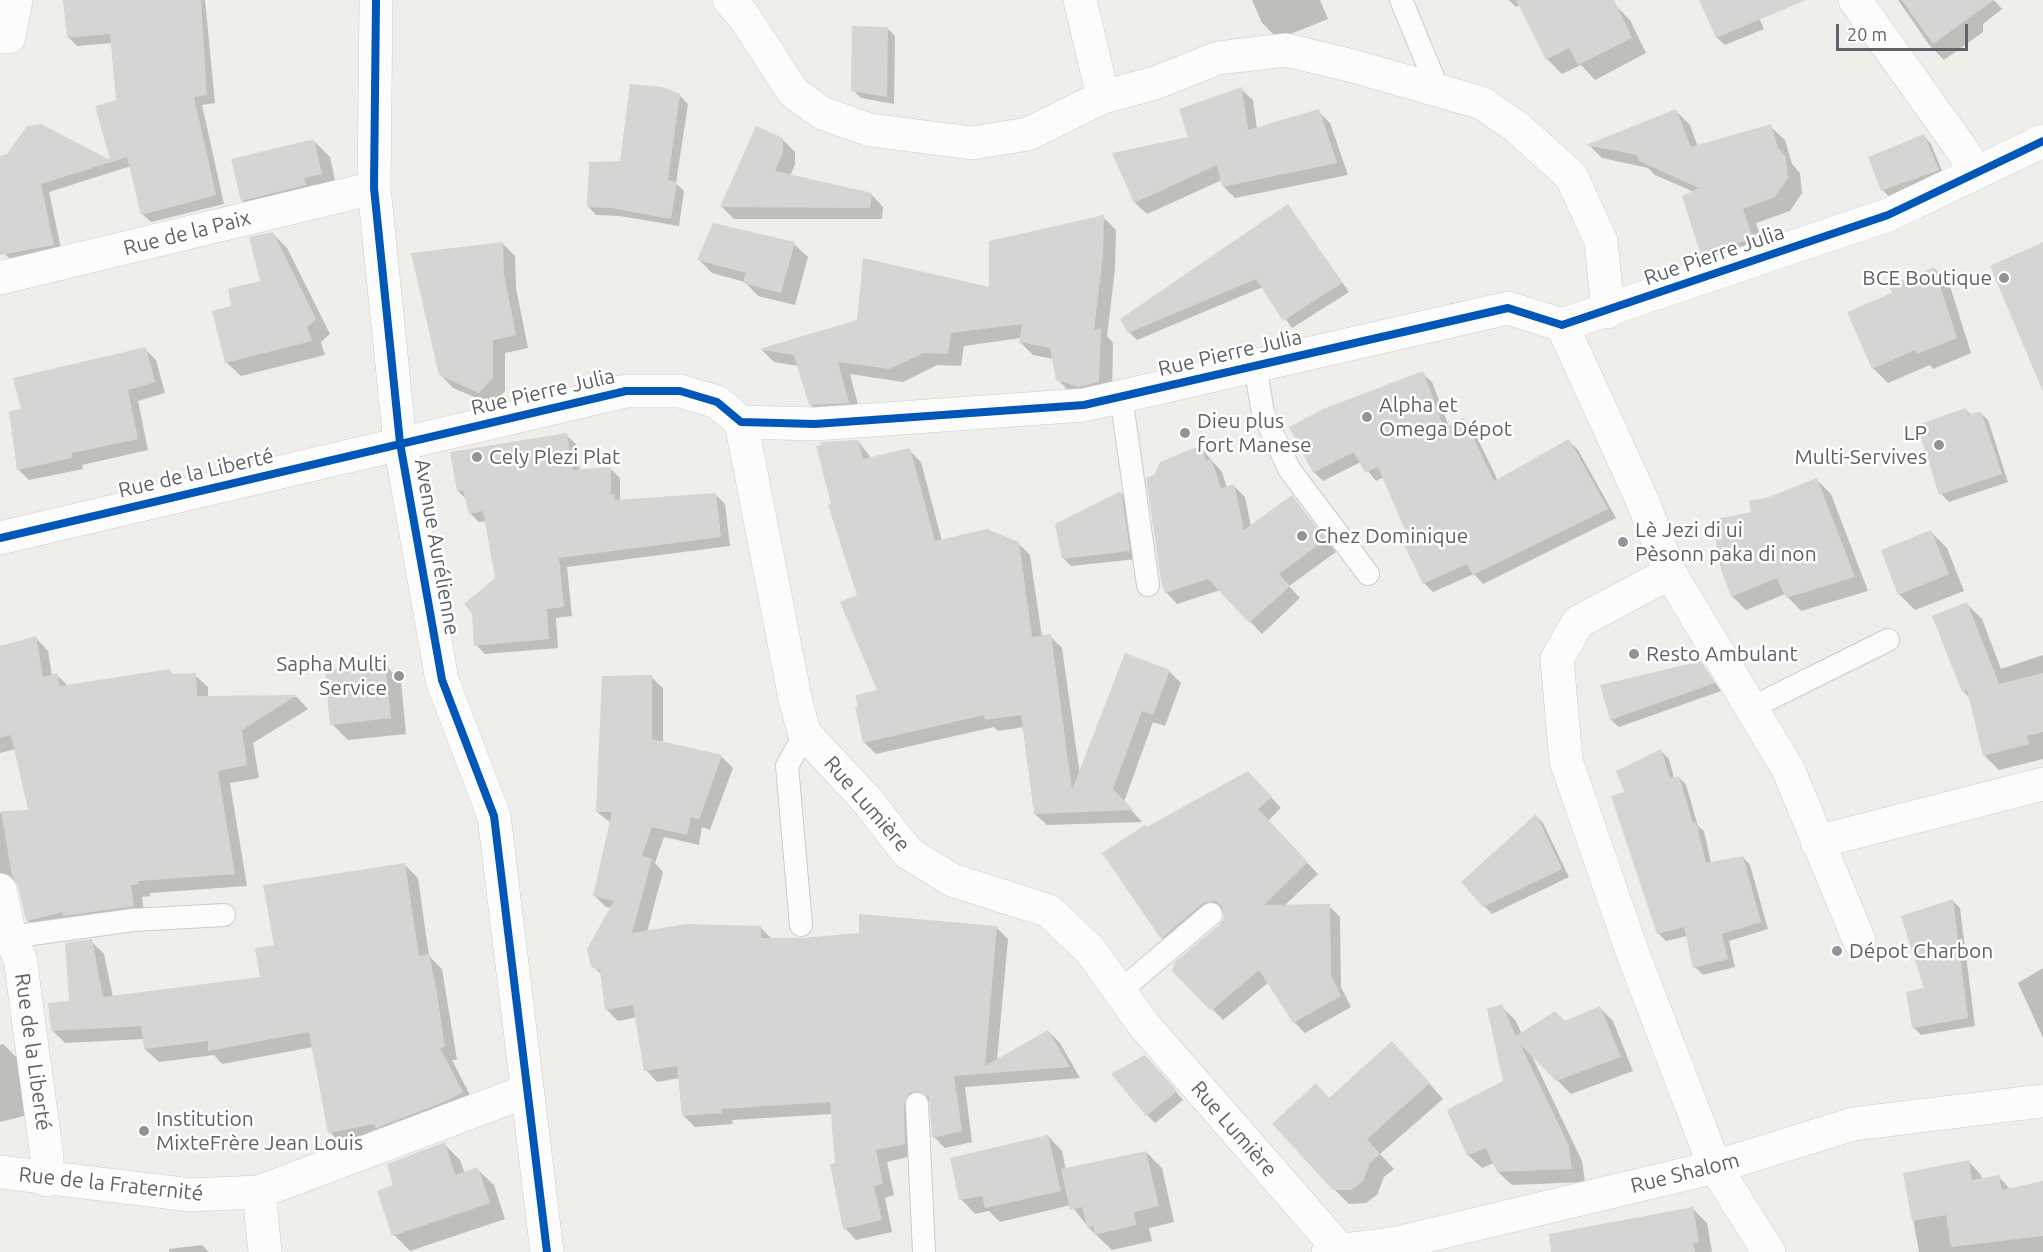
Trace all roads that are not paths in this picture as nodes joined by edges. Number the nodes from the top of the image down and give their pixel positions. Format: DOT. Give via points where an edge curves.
graph roads {
  1 [pos="16,0"];
  2 [pos="376,0"];
  3 [pos="729,0"];
  4 [pos="1080,0"];
  5 [pos="1401,0"];
  6 [pos="1854,0"];
  7 [pos="0,37"];
  8 [pos="1438,89"];
  9 [pos="1103,97"];
  10 [pos="2043,141"];
  11 [pos="1975,172"];
  12 [pos="374,188"];
  13 [pos="0,278"];
  14 [pos="1608,312"];
  15 [pos="1562,325"];
  16 [pos="1255,365"];
  17 [pos="1121,396"];
  18 [pos="741,422"];
  19 [pos="400,443"];
  20 [pos="0,538"];
  21 [pos="1670,573"];
  22 [pos="1368,574"];
  23 [pos="1148,585"];
  24 [pos="1888,640"];
  25 [pos="1749,709"];
  26 [pos="805,734"];
  27 [pos="2043,784"];
  28 [pos="1817,842"];
  29 [pos="0,890"];
  30 [pos="1211,914"];
  31 [pos="224,915"];
  32 [pos="801,925"];
  33 [pos="10,937"];
  34 [pos="1859,940"];
  35 [pos="1120,992"];
  36 [pos="527,1090"];
  37 [pos="2043,1101"];
  38 [pos="917,1104"];
  39 [pos="1715,1167"];
  40 [pos="0,1173"];
  41 [pos="47,1180"];
  42 [pos="259,1192"];
  43 [pos="1334,1251"];
  44 [pos="265,1252"];
  45 [pos="547,1252"];
  46 [pos="924,1252"];
  47 [pos="1769,1252"];
  1 -- 7 [label="street" via="9,37"];
  2 -- 12 [label="street, Avenue Aurélienne"];
  3 -- 9 [label="street" via="793,92 822,113 870,130 972,143 1028,134"];
  4 -- 9 [label="street"];
  5 -- 8 [label="lane"];
  6 -- 11 [label="street" via="1964,151"];
  8 -- 9 [label="street" via="1286,50 1218,58 1155,83"];
  8 -- 14 [label="street" via="1482,103 1518,128 1571,176 1601,241"];
  10 -- 11 [label="street, Rue Pierre Julia"];
  11 -- 14 [label="street, Rue Pierre Julia" via="1888,215"];
  12 -- 13 [label="street, Rue de la Paix"];
  12 -- 19 [label="street, Avenue Aurélienne"];
  14 -- 15 [label="street, Rue Pierre Julia"];
  15 -- 16 [label="street, Rue Pierre Julia" via="1508,308"];
  15 -- 21 [label="street" via="1643,502"];
  16 -- 17 [label="street, Rue Pierre Julia"];
  16 -- 22 [label="lane" via="1263,413 1289,469"];
  17 -- 18 [label="street, Rue Pierre Julia" via="1084,405 915,418 815,424"];
  17 -- 23 [label="lane"];
  18 -- 19 [label="street, Rue Pierre Julia" via="717,402 680,391 626,391"];
  18 -- 26 [label="street, Rue Lumière"];
  19 -- 20 [label="street, Rue de la Liberté"];
  19 -- 36 [label="street, Avenue Aurélienne" via="442,680 494,816"];
  21 -- 25 [label="street"];
  21 -- 39 [label="street" via="1578,622 1557,658 1566,761 1633,954"];
  24 -- 25 [label="lane"];
  25 -- 28 [label="street" via="1788,769"];
  26 -- 32 [label="lane" via="787,766"];
  26 -- 35 [label="street, Rue Lumière" via="866,799 908,853 952,880 1049,910 1090,950"];
  27 -- 28 [label="street"];
  28 -- 34 [label="street"];
  29 -- 33 [label="street, Rue de la Liberté"];
  30 -- 35 [label="lane"];
  31 -- 33 [label="lane" via="133,920"];
  33 -- 41 [label="street, Rue de la Liberté" via="20,958"];
  35 -- 43 [label="street, Rue Lumière"];
  36 -- 42 [label="street, Rue de la Fraternité"];
  36 -- 45 [label="street, Avenue Aurélienne"];
  37 -- 39 [label="street, Rue Shalom" via="1853,1124"];
  38 -- 46 [label="lane"];
  39 -- 43 [label="street, Rue Shalom" via="1397,1243"];
  39 -- 47 [label="street"];
  40 -- 41 [label="street, Rue de la Fraternité"];
  41 -- 42 [label="street, Rue de la Fraternité" via="190,1195"];
  42 -- 44 [label="street"];
}
